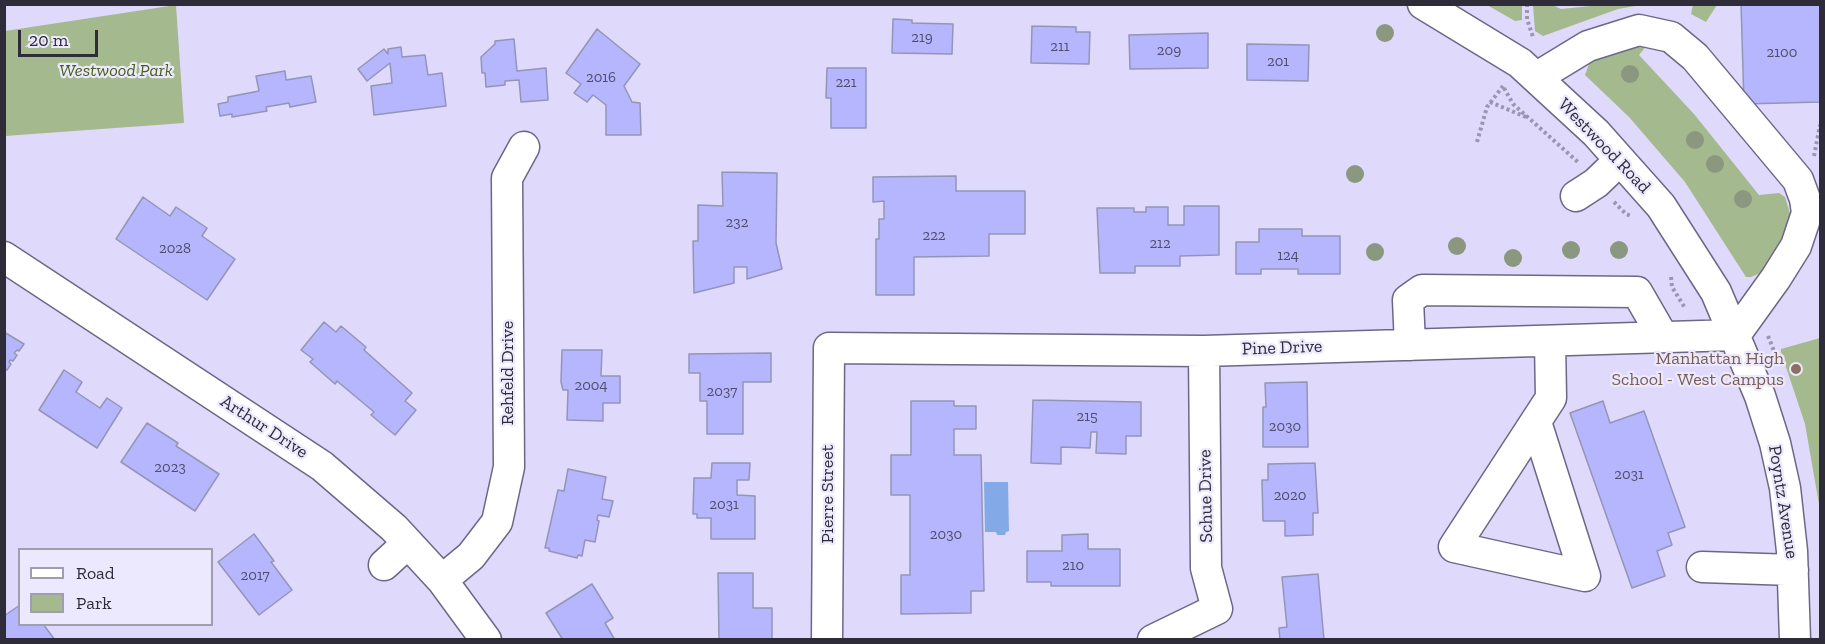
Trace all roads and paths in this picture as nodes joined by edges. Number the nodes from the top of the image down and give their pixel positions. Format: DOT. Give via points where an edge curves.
graph roads {
  1 [pos="1423,4"];
  2 [pos="1527,4"];
  3 [pos="1535,44"];
  4 [pos="1537,77"];
  5 [pos="1503,86"];
  6 [pos="1490,102"];
  7 [pos="1528,118"];
  8 [pos="1821,125"];
  9 [pos="1477,142"];
  10 [pos="524,147"];
  11 [pos="1813,159"];
  12 [pos="1620,160"];
  13 [pos="1576,196"];
  14 [pos="4,258"];
  15 [pos="1736,335"];
  16 [pos="1663,337"];
  17 [pos="1550,341"];
  18 [pos="1410,345"];
  19 [pos="829,348"];
  20 [pos="1204,351"];
  21 [pos="1536,422"];
  22 [pos="408,543"];
  23 [pos="384,565"];
  24 [pos="1702,567"];
  25 [pos="1793,570"];
  26 [pos="441,580"];
  27 [pos="486,639"];
  28 [pos="827,639"];
  29 [pos="1153,639"];
  30 [pos="1795,639"];
  1 -- 4 [label="street, Westwood Road"];
  2 -- 3 [label="path"];
  4 -- 12 [label="street, Westwood Road"];
  4 -- 15 [label="street" via="1588,46 1639,30 1671,37 1695,57 1798,180 1806,213 1796,246"];
  5 -- 6 [label="path"];
  6 -- 7 [label="path"];
  6 -- 9 [label="path"];
  8 -- 11 [label="path"];
  10 -- 26 [label="street, Rehfeld Drive" via="507,178 509,467 497,522 471,556"];
  12 -- 13 [label="street"];
  12 -- 15 [label="street, Westwood Road" via="1661,206 1716,292"];
  14 -- 22 [label="street, Arthur Drive" via="322,466"];
  15 -- 16 [label="street, Pine Drive"];
  15 -- 25 [label="street, Poyntz Avenue" via="1775,443 1785,488"];
  16 -- 17 [label="street, Pine Drive"];
  16 -- 18 [label="street" via="1637,292 1422,290 1408,300"];
  17 -- 18 [label="street, Pine Drive"];
  17 -- 21 [label="street" via="1551,398"];
  18 -- 20 [label="street, Pine Drive"];
  19 -- 20 [label="street, Pine Drive"];
  19 -- 28 [label="street, Pierre Street"];
  20 -- 29 [label="street, Schue Drive" via="1206,568 1217,609"];
  21 -- 21 [label="street" via="1454,547 1585,576 1543,444"];
  22 -- 23 [label="street"];
  22 -- 26 [label="street, Arthur Drive"];
  24 -- 25 [label="street"];
  25 -- 30 [label="street, Poyntz Avenue"];
  26 -- 27 [label="street, Arthur Drive"];
}
